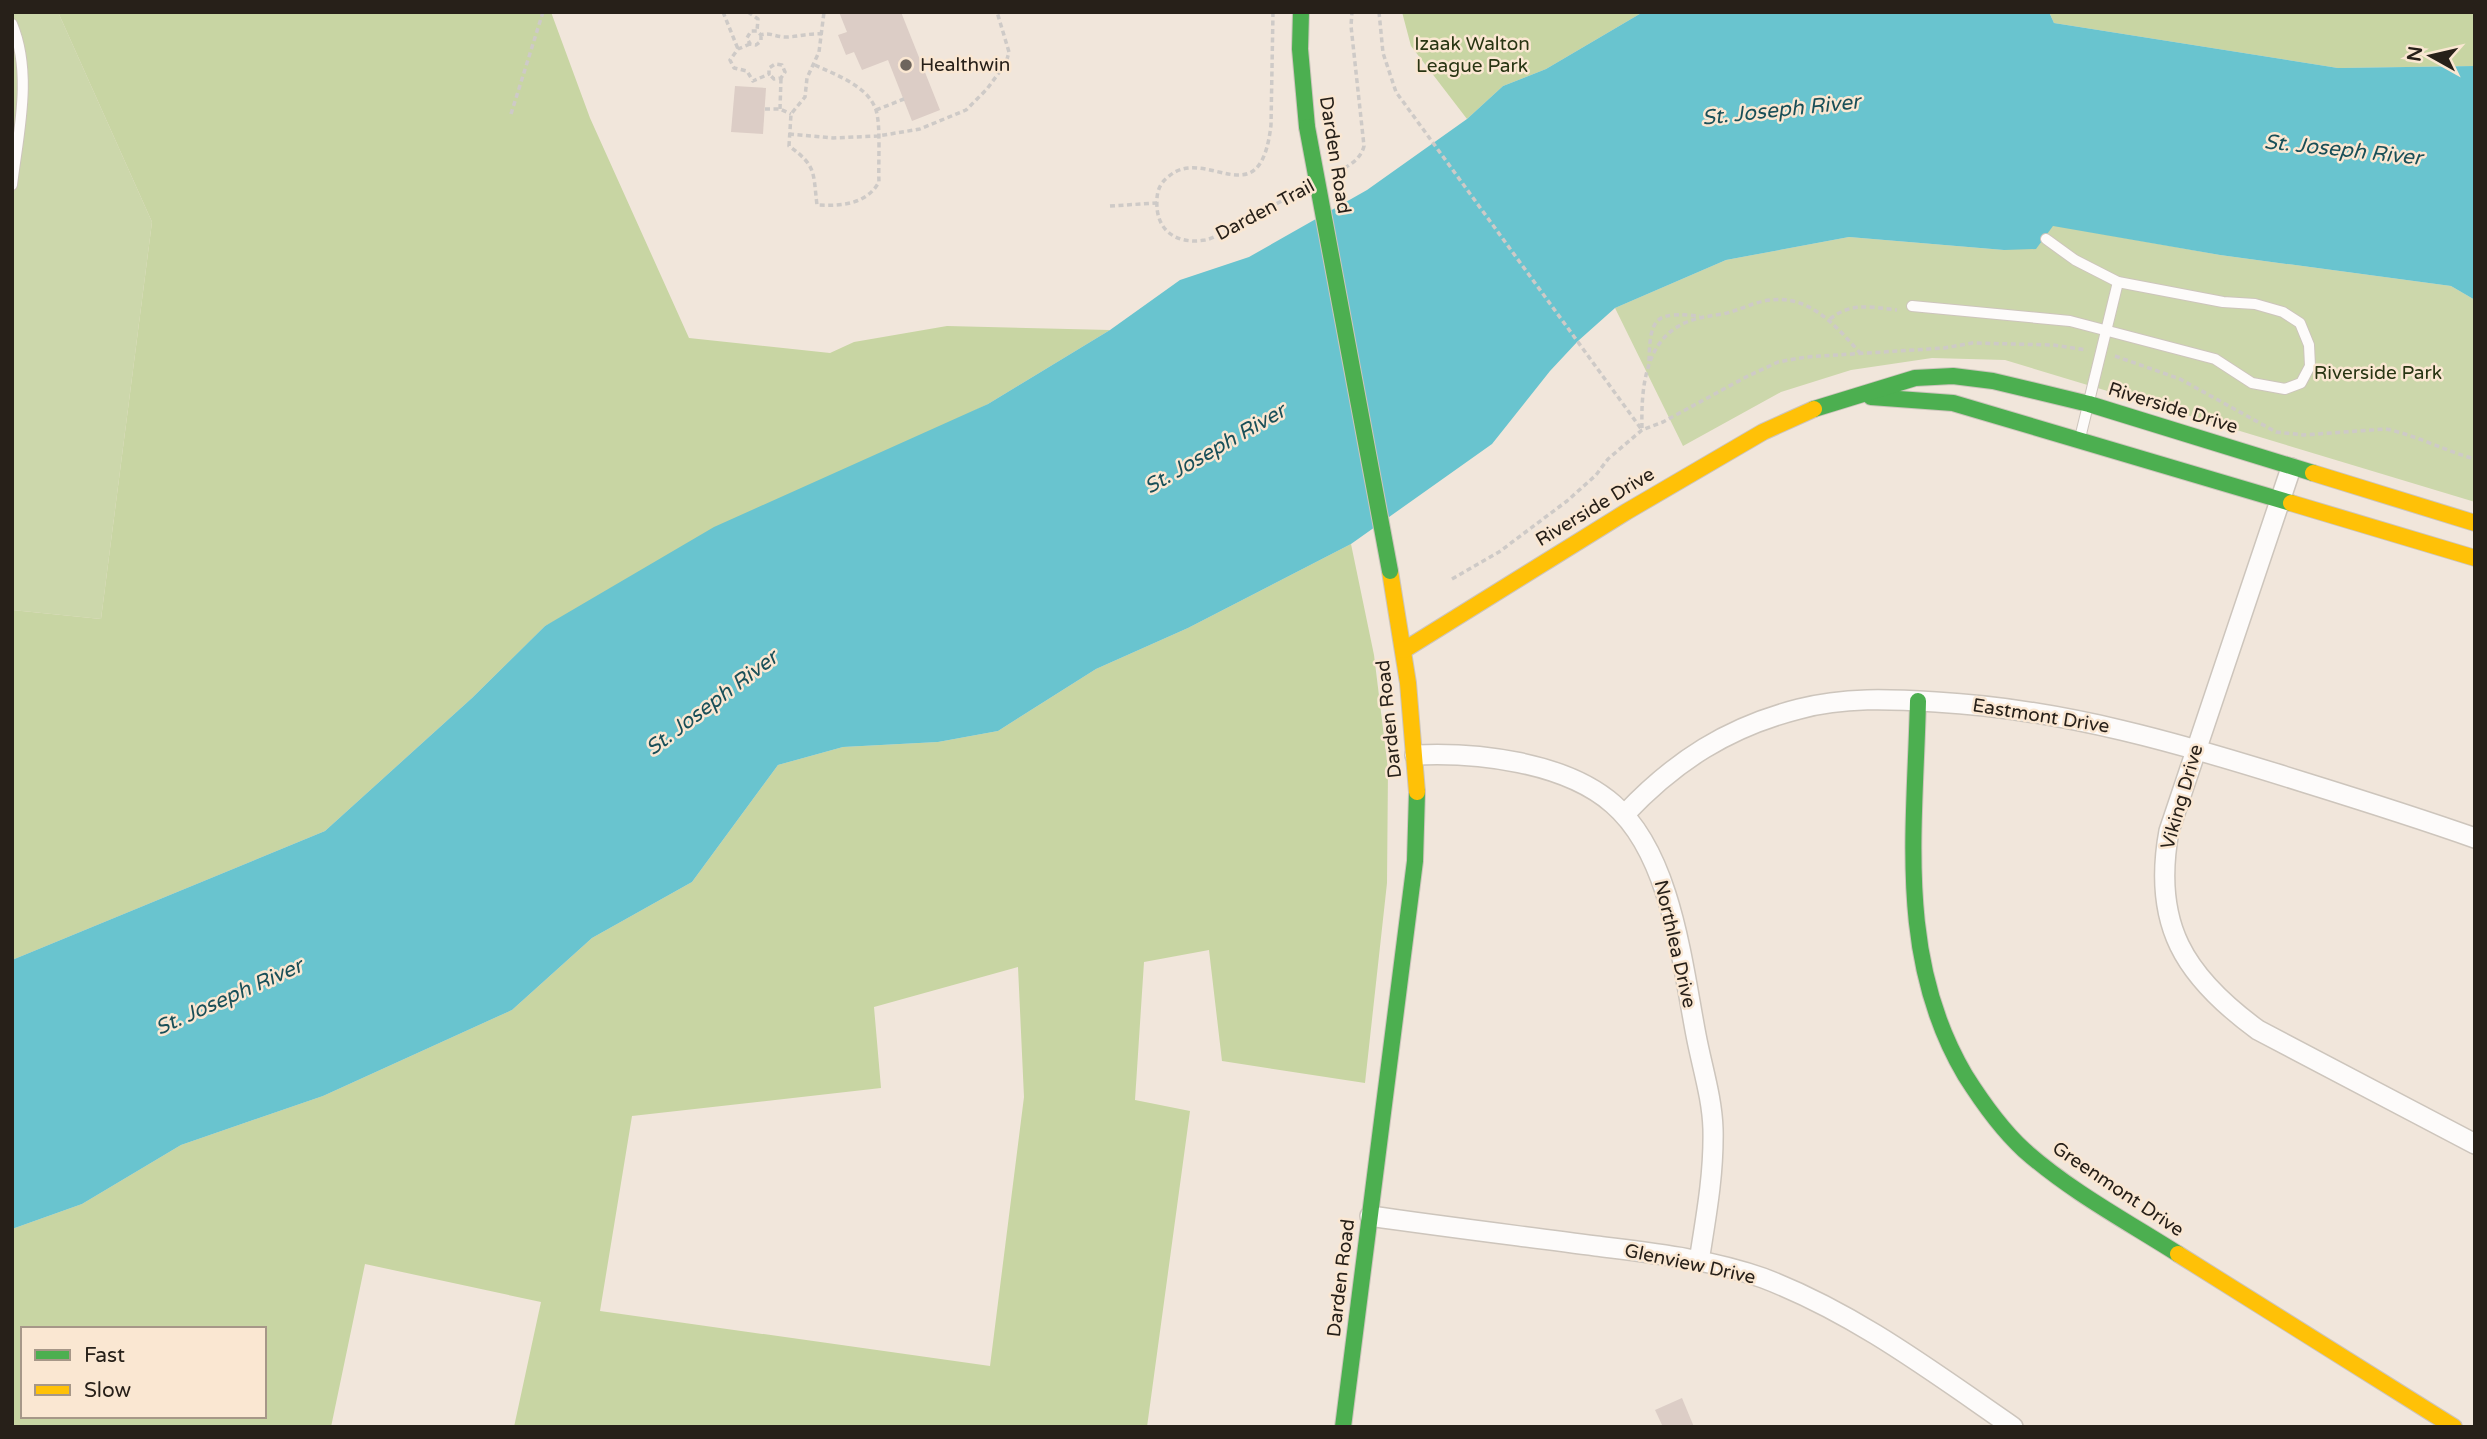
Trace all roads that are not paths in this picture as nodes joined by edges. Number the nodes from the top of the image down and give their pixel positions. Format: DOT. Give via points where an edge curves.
graph roads {
  1 [pos="1301,12"];
  2 [pos="12,24"];
  3 [pos="12,185"];
  4 [pos="2046,239"];
  5 [pos="2118,282"];
  6 [pos="1912,306"];
  7 [pos="2106,332"];
  8 [pos="1854,396"];
  9 [pos="2089,404"];
  10 [pos="2080,439"];
  11 [pos="2291,468"];
  12 [pos="2281,500"];
  13 [pos="2475,523"];
  14 [pos="2475,558"];
  15 [pos="1404,650"];
  16 [pos="1918,701"];
  17 [pos="2195,748"];
  18 [pos="1415,755"];
  19 [pos="1625,814"];
  20 [pos="2475,838"];
  21 [pos="2475,1144"];
  22 [pos="1370,1216"];
  23 [pos="1699,1261"];
  24 [pos="1343,1427"];
  25 [pos="2013,1427"];
  26 [pos="2454,1427"];
  1 -- 15 [label="street, Darden Road, bridge" via="1307,127"];
  2 -- 3 [label="lane" via="23,93"];
  4 -- 5 [label="lane"];
  5 -- 7 [label="lane"];
  5 -- 7 [label="lane" via="2223,302 2255,303 2283,312 2300,323 2309,345 2310,366 2301,383 2285,389 2252,383 2215,359"];
  6 -- 7 [label="lane" via="2070,321"];
  7 -- 9 [label="lane"];
  8 -- 9 [label="street, Riverside Drive" via="1915,378 1952,376"];
  8 -- 10 [label="street, Riverside Drive" via="1953,403"];
  8 -- 15 [label="street, Riverside Drive" via="1763,432"];
  9 -- 10 [label="lane"];
  9 -- 11 [label="street, Riverside Drive"];
  10 -- 12 [label="street, Riverside Drive"];
  11 -- 12 [label="street, Viking Drive"];
  11 -- 13 [label="street, Riverside Drive"];
  12 -- 14 [label="street, Riverside Drive"];
  12 -- 17 [label="street, Viking Drive"];
  15 -- 18 [label="street, Darden Road"];
  16 -- 17 [label="street, Eastmont Drive" via="2059,716"];
  16 -- 19 [label="street, Eastmont Drive" via="1838,702 1751,724 1674,767"];
  16 -- 26 [label="street, Greenmont Drive" via="1914,907 1924,975 1940,1028 1981,1101 2022,1148 2065,1183"];
  17 -- 20 [label="street, Eastmont Drive"];
  17 -- 21 [label="street, Viking Drive" via="2169,831 2164,879 2176,940 2188,963 2234,1012 2258,1030"];
  18 -- 19 [label="street, Northlea Drive" via="1462,755 1539,768 1585,785"];
  18 -- 22 [label="street, Darden Road" via="1415,861"];
  19 -- 23 [label="street, Northlea Drive" via="1642,838 1668,896 1707,1082 1713,1127 1712,1174"];
  22 -- 23 [label="street, Glenview Drive"];
  22 -- 24 [label="street, Darden Road"];
  23 -- 25 [label="street, Glenview Drive" via="1760,1277 1843,1315"];
}
